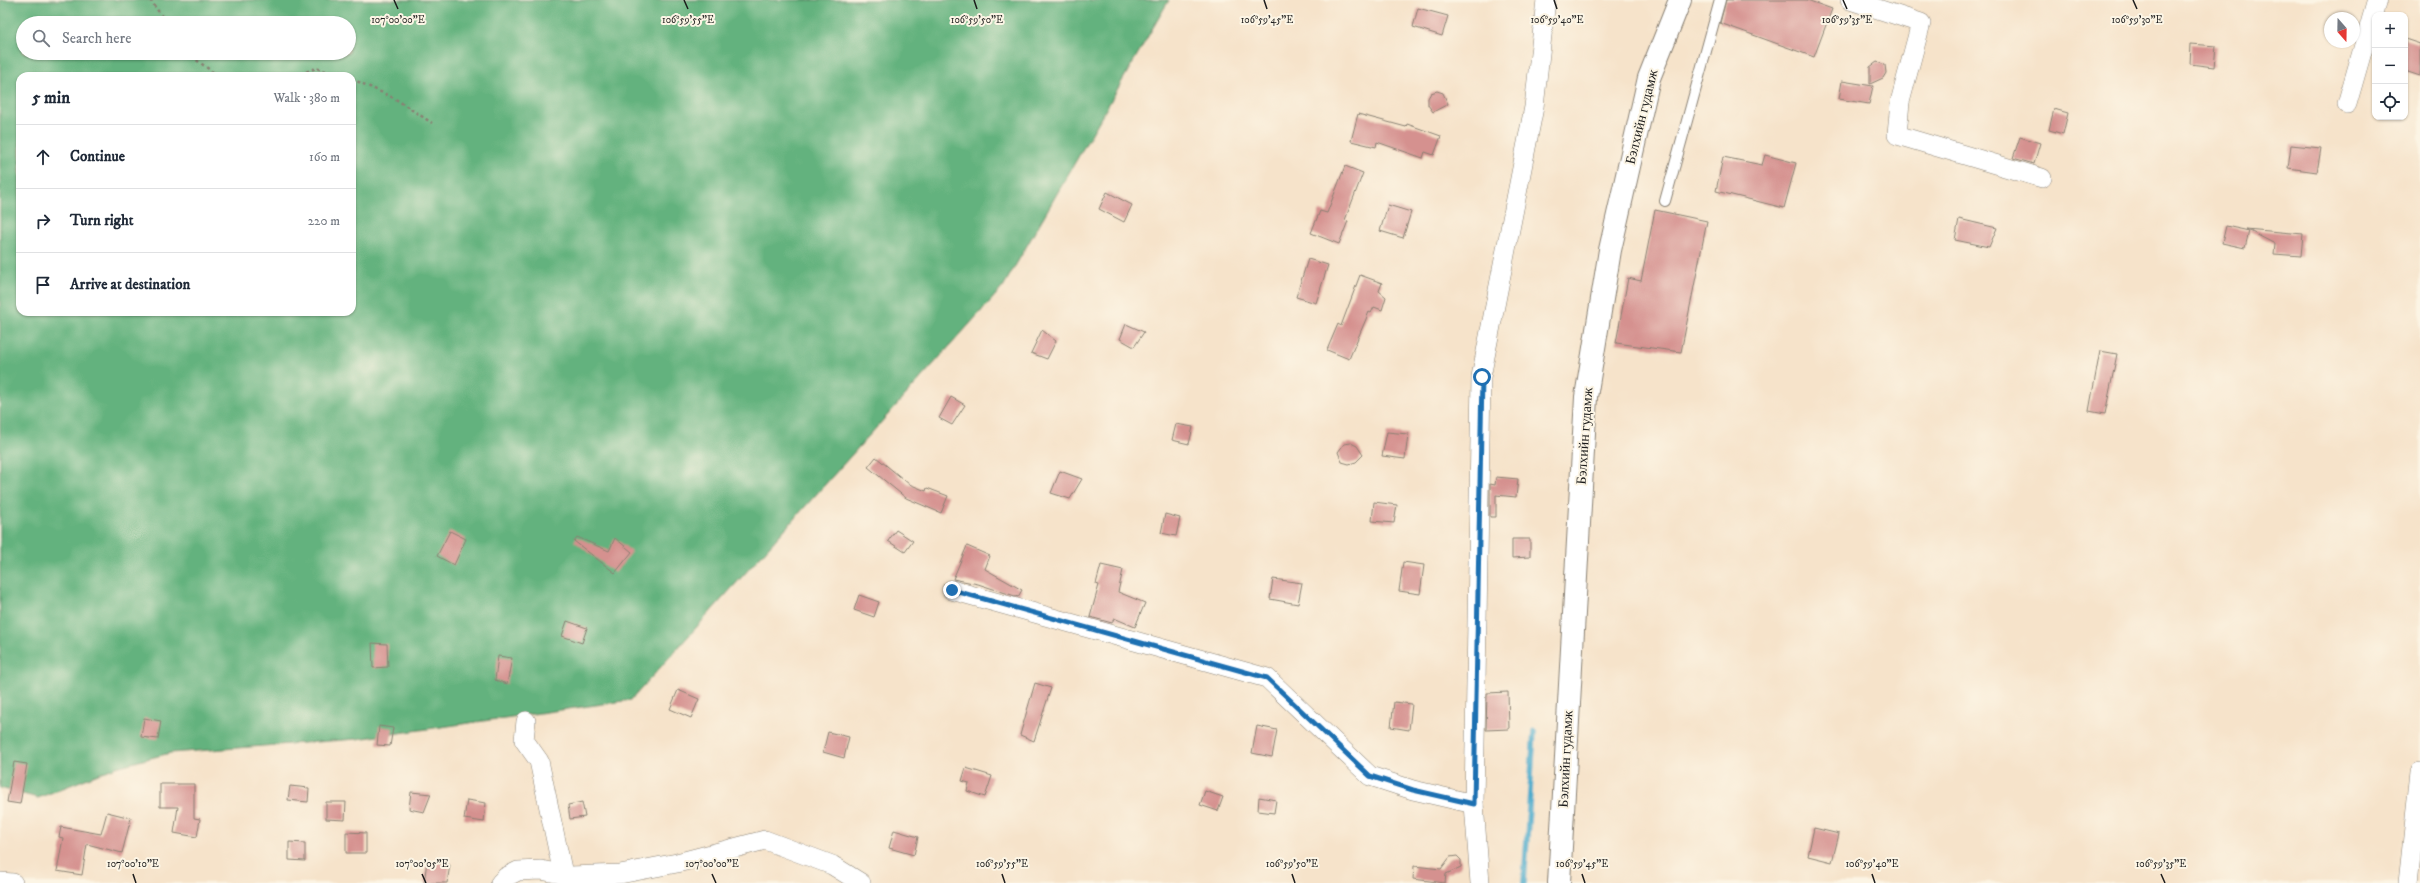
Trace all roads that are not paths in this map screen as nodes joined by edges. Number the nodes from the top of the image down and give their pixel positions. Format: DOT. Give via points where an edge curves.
graph roads {
  1 [pos="1546,0"];
  2 [pos="1680,0"];
  3 [pos="1720,0"];
  4 [pos="1850,0"];
  5 [pos="2377,0"];
  6 [pos="2347,104"];
  7 [pos="2042,178"];
  8 [pos="1665,202"];
  9 [pos="952,590"];
  10 [pos="526,721"];
  11 [pos="2420,772"];
  12 [pos="1474,804"];
  13 [pos="563,874"];
  14 [pos="0,882"];
  15 [pos="13,883"];
  16 [pos="500,883"];
  17 [pos="861,883"];
  18 [pos="1480,883"];
  19 [pos="1559,883"];
  20 [pos="2408,883"];
  1 -- 12 [label="street" via="1534,108 1482,377"];
  2 -- 19 [label="main road, Бэлхийн гудамж" via="1649,78 1610,250 1586,397"];
  3 -- 8 [label="lane"];
  4 -- 7 [label="street" via="1921,23 1900,102 1897,135"];
  5 -- 6 [label="street"];
  9 -- 12 [label="street" via="1267,678 1370,776 1413,790"];
  10 -- 13 [label="street" via="524,740 539,761"];
  11 -- 20 [label="street"];
  12 -- 18 [label="street"];
  13 -- 16 [label="street" via="541,870 518,871"];
  13 -- 17 [label="street" via="620,874 677,863 765,840 832,865"];
  14 -- 15 [label="street"];
}
